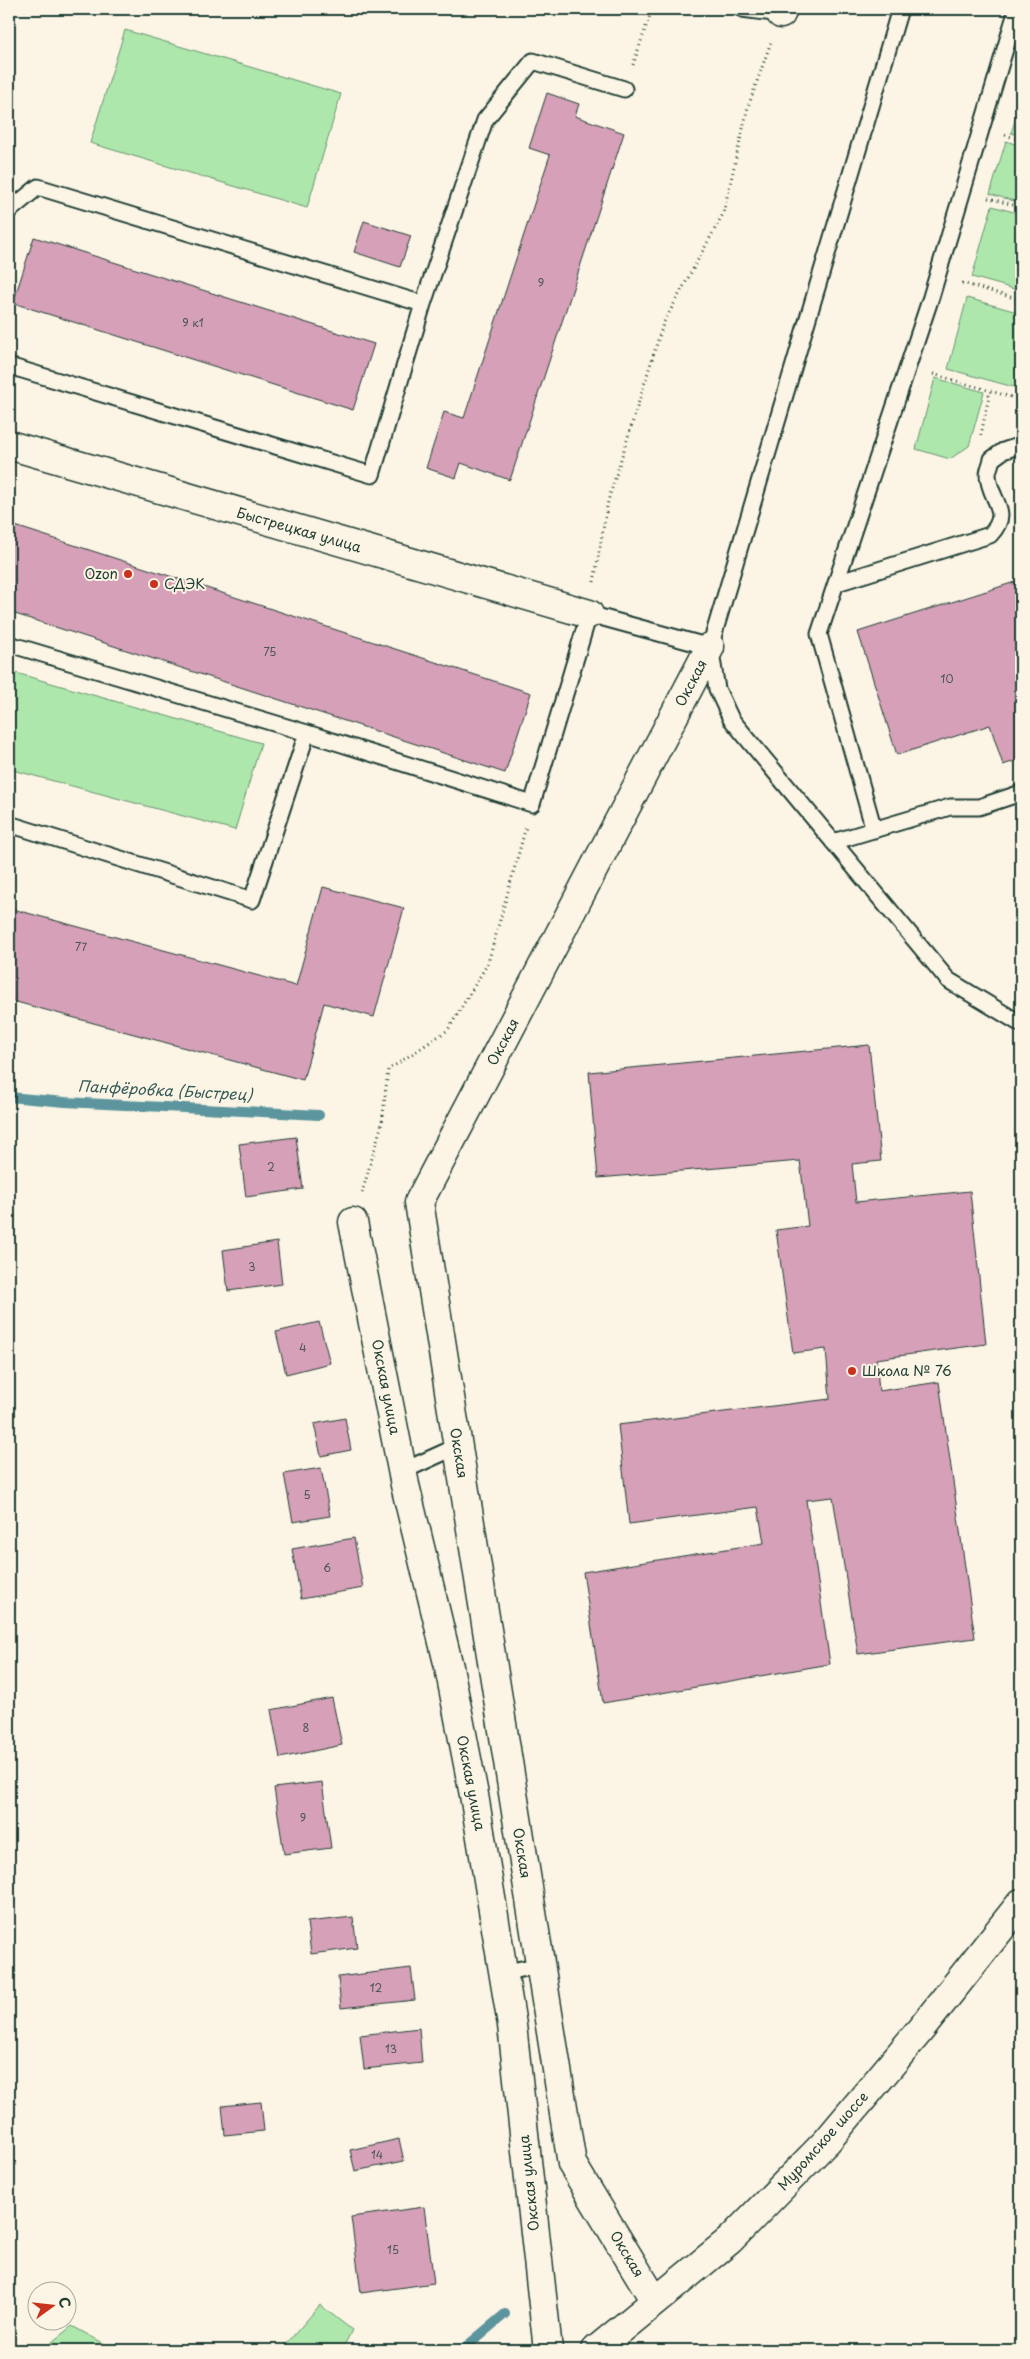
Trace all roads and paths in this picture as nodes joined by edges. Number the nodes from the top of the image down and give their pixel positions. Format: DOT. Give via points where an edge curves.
graph roads {
  1 [pos="652,9"];
  2 [pos="742,9"];
  3 [pos="900,9"];
  4 [pos="1017,9"];
  5 [pos="782,11"];
  6 [pos="624,89"];
  7 [pos="1005,135"];
  8 [pos="1021,140"];
  9 [pos="986,198"];
  10 [pos="1021,207"];
  11 [pos="9,211"];
  12 [pos="960,283"];
  13 [pos="1021,300"];
  14 [pos="423,304"];
  15 [pos="9,366"];
  16 [pos="932,373"];
  17 [pos="990,391"];
  18 [pos="1021,400"];
  19 [pos="979,443"];
  20 [pos="9,445"];
  21 [pos="1021,446"];
  22 [pos="837,583"];
  23 [pos="589,614"];
  24 [pos="9,644"];
  25 [pos="710,647"];
  26 [pos="307,733"];
  27 [pos="1021,793"];
  28 [pos="532,804"];
  29 [pos="9,824"];
  30 [pos="874,830"];
  31 [pos="833,842"];
  32 [pos="1021,1024"];
  33 [pos="353,1222"];
  34 [pos="458,1446"];
  35 [pos="402,1471"];
  36 [pos="1021,1903"];
  37 [pos="540,1965"];
  38 [pos="503,1973"];
  39 [pos="655,2302"];
  40 [pos="548,2350"];
  41 [pos="596,2350"];
  1 -- 6 [label="path"];
  2 -- 5 [label="lane"];
  3 -- 25 [label="lane"];
  4 -- 22 [label="lane" via="931,297"];
  5 -- 23 [label="path" via="748,107 723,214 663,324 608,501"];
  6 -- 14 [label="lane" via="533,61 486,120"];
  7 -- 8 [label="path"];
  9 -- 10 [label="path"];
  11 -- 14 [label="lane" via="38,187"];
  12 -- 13 [label="path"];
  14 -- 15 [label="lane" via="372,475"];
  16 -- 17 [label="path"];
  17 -- 18 [label="path"];
  17 -- 19 [label="path"];
  20 -- 23 [label="street, Быстрецкая улица"];
  21 -- 22 [label="lane" via="1003,451 992,459 988,476 1001,513 999,526 990,535"];
  22 -- 30 [label="lane" via="820,634"];
  23 -- 25 [label="lane"];
  23 -- 28 [label="lane"];
  24 -- 26 [label="lane"];
  25 -- 31 [label="lane" via="717,689 731,719"];
  25 -- 34 [label="street, Окская" via="419,1202"];
  26 -- 28 [label="lane"];
  26 -- 29 [label="lane" via="252,900"];
  27 -- 30 [label="lane" via="979,807 950,807"];
  28 -- 33 [label="path" via="488,963 448,1030 388,1070 382,1123"];
  30 -- 31 [label="lane"];
  31 -- 32 [label="lane" via="948,980"];
  33 -- 35 [label="street, Окская улица"];
  34 -- 35 [label="lane"];
  34 -- 37 [label="street, Окская"];
  35 -- 38 [label="street, Окская улица" via="474,1795"];
  36 -- 39 [label="street, Муромское шоссе" via="928,2022 827,2141 730,2240"];
  37 -- 38 [label="lane"];
  37 -- 39 [label="street, Окская" via="572,2164"];
  38 -- 40 [label="street, Окская улица" via="512,2025"];
  39 -- 41 [label="street, Муромское шоссе"];
}
